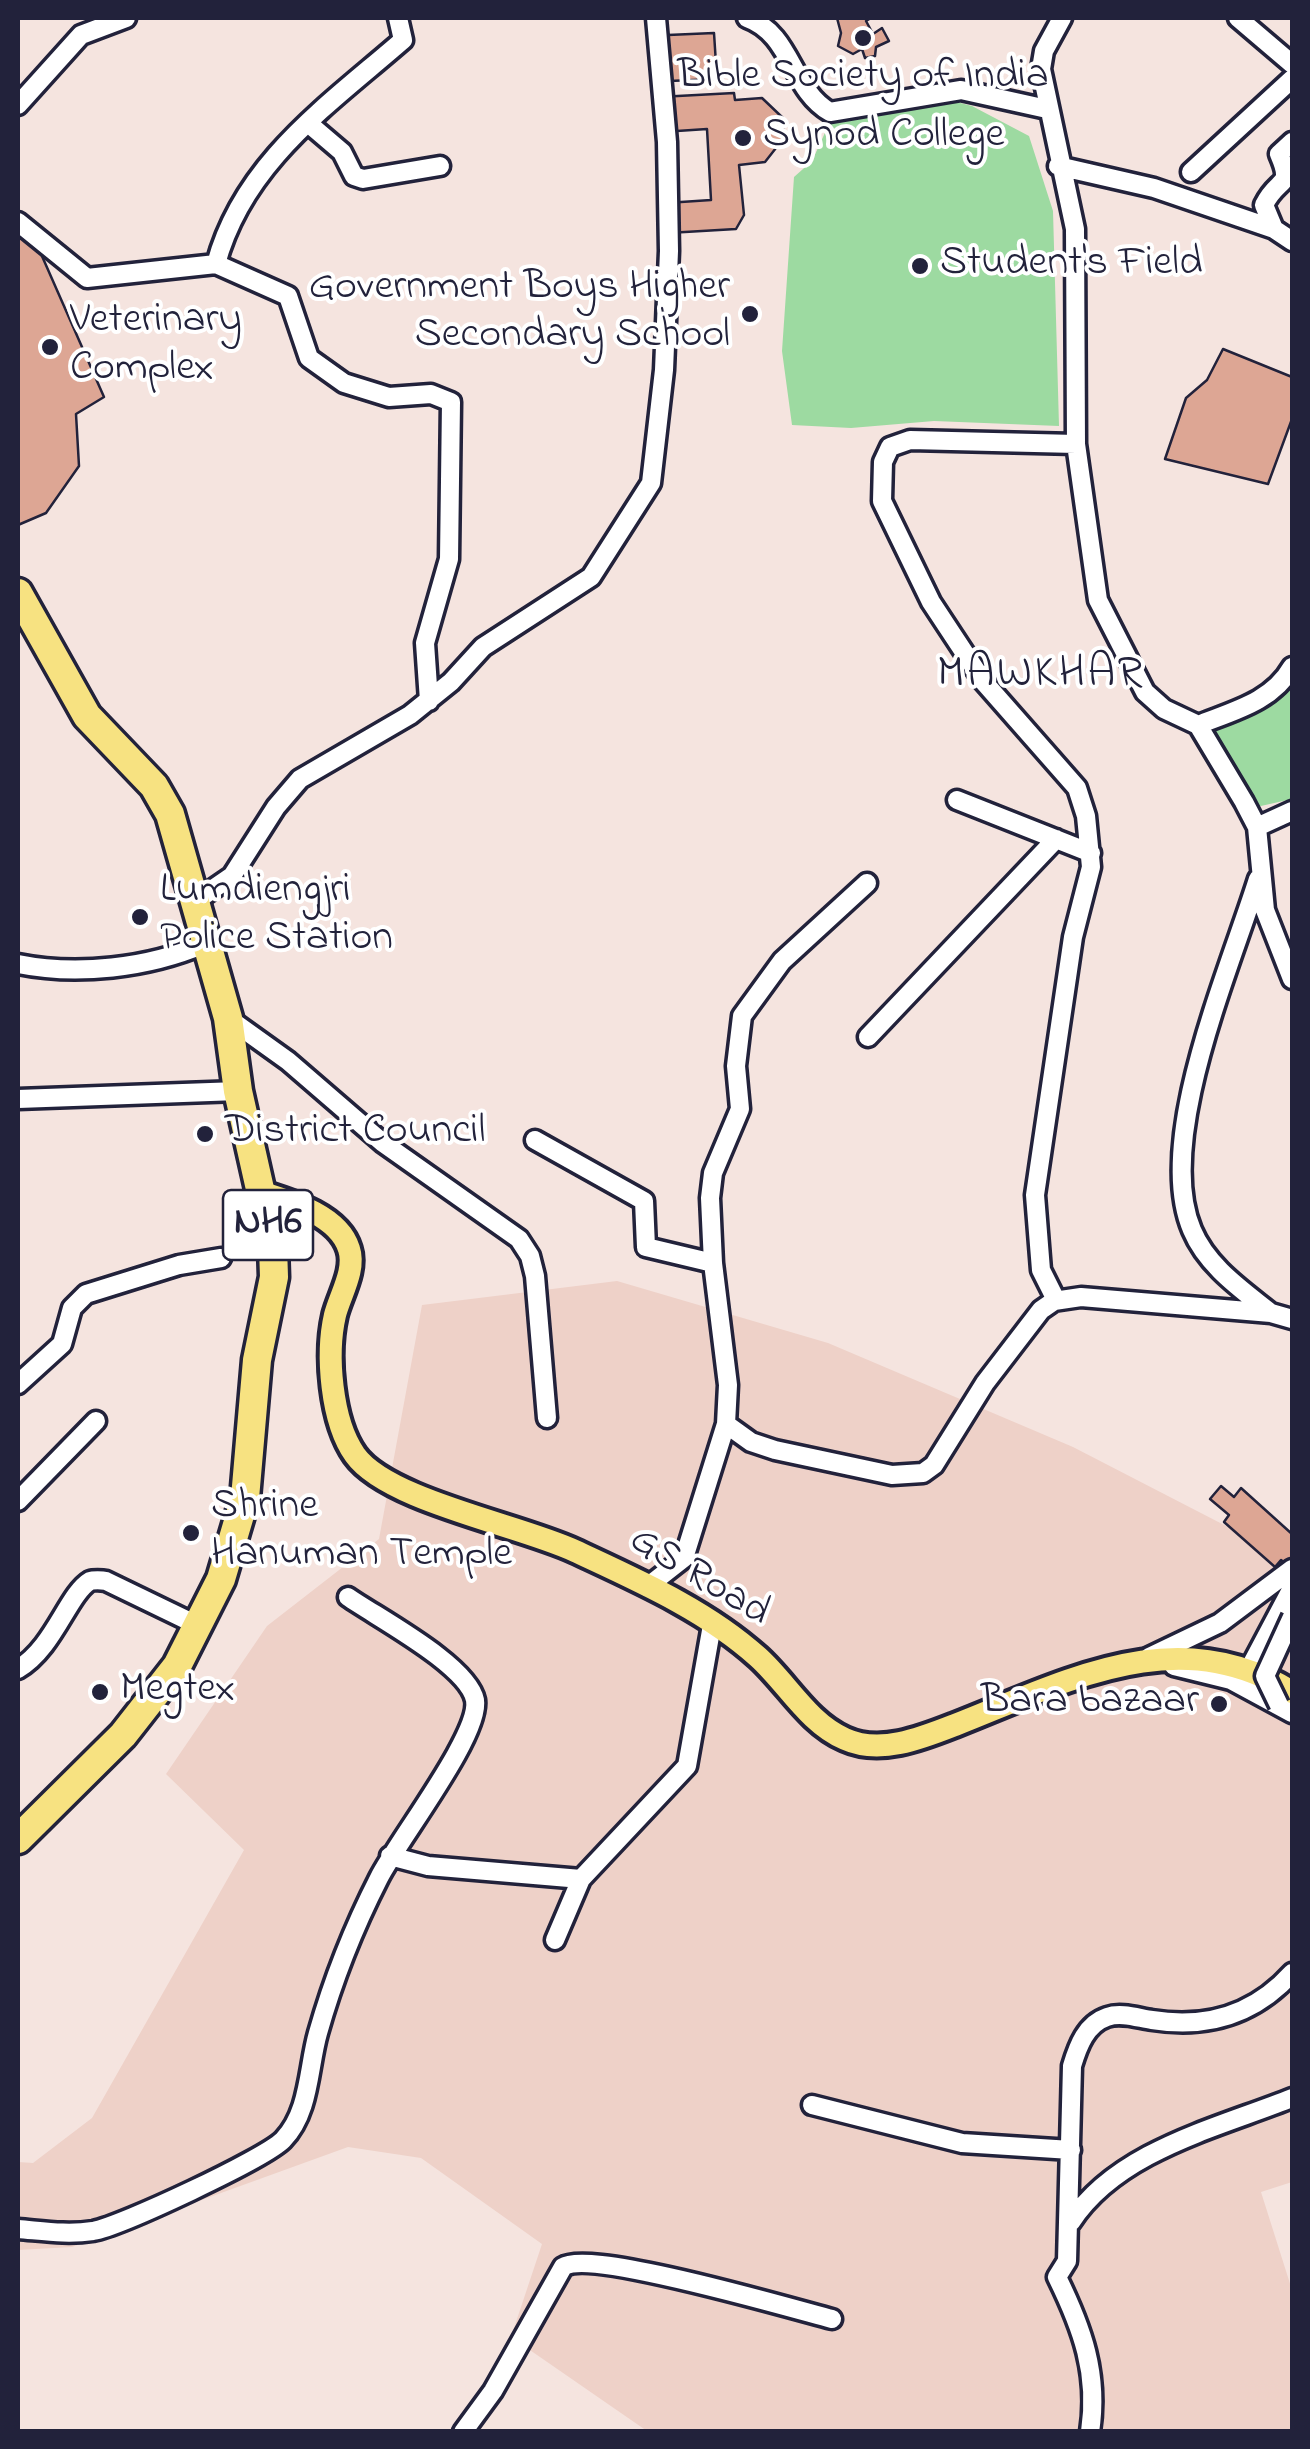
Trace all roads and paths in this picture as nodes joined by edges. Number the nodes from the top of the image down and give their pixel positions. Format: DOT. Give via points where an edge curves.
graph roads {
  1 [pos="126,18"];
  2 [pos="398,18"];
  3 [pos="656,18"];
  4 [pos="747,18"];
  5 [pos="1062,18"];
  6 [pos="1238,18"];
  7 [pos="1292,64"];
  8 [pos="1292,79"];
  9 [pos="18,105"];
  10 [pos="1047,109"];
  11 [pos="308,123"];
  12 [pos="1292,142"];
  13 [pos="440,166"];
  14 [pos="1058,166"];
  15 [pos="1191,172"];
  16 [pos="18,222"];
  17 [pos="1274,228"];
  18 [pos="1292,241"];
  19 [pos="216,264"];
  20 [pos="1076,444"];
  21 [pos="18,594"];
  22 [pos="1292,667"];
  23 [pos="429,701"];
  24 [pos="1198,725"];
  25 [pos="957,800"];
  26 [pos="1292,811"];
  27 [pos="1257,826"];
  28 [pos="1056,839"];
  29 [pos="1090,853"];
  30 [pos="1260,875"];
  31 [pos="867,883"];
  32 [pos="197,900"];
  33 [pos="204,944"];
  34 [pos="18,964"];
  35 [pos="1292,978"];
  36 [pos="228,1018"];
  37 [pos="868,1036"];
  38 [pos="238,1091"];
  39 [pos="18,1100"];
  40 [pos="535,1140"];
  41 [pos="263,1193"];
  42 [pos="222,1258"];
  43 [pos="712,1263"];
  44 [pos="1056,1300"];
  45 [pos="1271,1313"];
  46 [pos="1292,1320"];
  47 [pos="18,1384"];
  48 [pos="546,1418"];
  49 [pos="96,1421"];
  50 [pos="726,1424"];
  51 [pos="18,1501"];
  52 [pos="1292,1569"];
  53 [pos="647,1587"];
  54 [pos="1292,1588"];
  55 [pos="348,1598"];
  56 [pos="1292,1617"];
  57 [pos="712,1625"];
  58 [pos="199,1626"];
  59 [pos="1144,1659"];
  60 [pos="18,1669"];
  61 [pos="1256,1674"];
  62 [pos="1288,1704"];
  63 [pos="18,1839"];
  64 [pos="390,1856"];
  65 [pos="581,1878"];
  66 [pos="555,1940"];
  67 [pos="1292,1973"];
  68 [pos="1292,2098"];
  69 [pos="812,2105"];
  70 [pos="1071,2150"];
  71 [pos="1069,2225"];
  72 [pos="18,2228"];
  73 [pos="832,2319"];
  74 [pos="463,2432"];
  75 [pos="1090,2432"];
  1 -- 9 [label="street" via="80,35"];
  2 -- 11 [label="street" via="403,40"];
  3 -- 23 [label="street" via="668,142 669,251 650,483 590,577 483,647"];
  4 -- 10 [label="street" via="774,34 813,97 830,112 961,90"];
  5 -- 10 [label="street" via="1044,51"];
  6 -- 7 [label="street"];
  8 -- 15 [label="street"];
  10 -- 14 [label="street"];
  11 -- 13 [label="street" via="363,179"];
  11 -- 19 [label="street" via="261,168 237,204"];
  12 -- 17 [label="street" via="1279,154 1286,179 1264,205"];
  14 -- 17 [label="street" via="1116,176"];
  14 -- 20 [label="street" via="1075,230"];
  16 -- 19 [label="street" via="87,278"];
  17 -- 18 [label="street"];
  19 -- 23 [label="street" via="282,290 294,305 309,358 344,383 389,397 431,394 451,402 449,559 425,643"];
  20 -- 24 [label="street" via="1098,600 1145,692"];
  20 -- 29 [label="street" via="910,440 890,447 880,482 882,501 931,602 983,681 1077,788"];
  21 -- 32 [label="highway, NH6" via="87,716 163,801"];
  22 -- 24 [label="street" via="1258,701"];
  23 -- 32 [label="street" via="300,779 232,876"];
  24 -- 27 [label="street"];
  25 -- 28 [label="street"];
  26 -- 27 [label="street"];
  27 -- 30 [label="street"];
  28 -- 29 [label="street"];
  28 -- 37 [label="street"];
  29 -- 44 [label="street" via="1035,1195 1041,1270"];
  30 -- 35 [label="street" via="1273,937"];
  30 -- 45 [label="street" via="1187,1107 1181,1171 1192,1230 1204,1250 1220,1272"];
  31 -- 43 [label="street" via="782,960 742,1016 740,1109 713,1172"];
  32 -- 33 [label="highway, NH6"];
  33 -- 34 [label="street" via="175,957 94,968"];
  33 -- 36 [label="highway, NH6"];
  36 -- 38 [label="highway, NH6"];
  36 -- 48 [label="street" via="383,1143 519,1238 534,1276"];
  38 -- 39 [label="street"];
  38 -- 41 [label="highway, NH6"];
  40 -- 43 [label="street" via="644,1200 646,1248"];
  41 -- 53 [label="main road, GS Road" via="301,1204 349,1249 331,1348 343,1431 355,1456 384,1482 568,1548"];
  41 -- 58 [label="highway, NH6" via="274,1277 256,1360 245,1498 222,1579"];
  42 -- 47 [label="street" via="86,1294 72,1308 62,1344"];
  43 -- 50 [label="street" via="728,1385"];
  44 -- 45 [label="street"];
  44 -- 50 [label="street" via="1040,1310 923,1473 892,1475 776,1450"];
  45 -- 46 [label="street"];
  49 -- 51 [label="street"];
  50 -- 53 [label="street" via="684,1558"];
  52 -- 59 [label="street" via="1220,1623"];
  53 -- 57 [label="main road, GS Road"];
  54 -- 61 [label="street"];
  55 -- 64 [label="street" via="446,1663 468,1682 476,1702 472,1729"];
  56 -- 61 [label="street, bridge"];
  57 -- 59 [label="main road, GS Road" via="757,1656 830,1731 866,1746 907,1742"];
  57 -- 65 [label="street" via="687,1766"];
  58 -- 60 [label="street" via="106,1580 89,1582 47,1644"];
  58 -- 63 [label="highway, NH6" via="153,1700"];
  59 -- 61 [label="main road, GS Road" via="1217,1661"];
  59 -- 62 [label="street" via="1232,1680"];
  61 -- 62 [label="main road, GS Road"];
  64 -- 65 [label="street" via="428,1866"];
  64 -- 72 [label="street" via="344,1957 305,2098 284,2138 262,2158 98,2230"];
  65 -- 66 [label="street"];
  67 -- 70 [label="street" via="1268,1999 1220,2018 1197,2024 1118,2014 1088,2030 1072,2066"];
  68 -- 71 [label="street" via="1172,2144 1088,2196"];
  69 -- 70 [label="street" via="962,2143"];
  70 -- 71 [label="street"];
  71 -- 75 [label="street" via="1068,2262 1057,2276 1093,2375"];
  73 -- 74 [label="street" via="610,2264 569,2262"];
}
